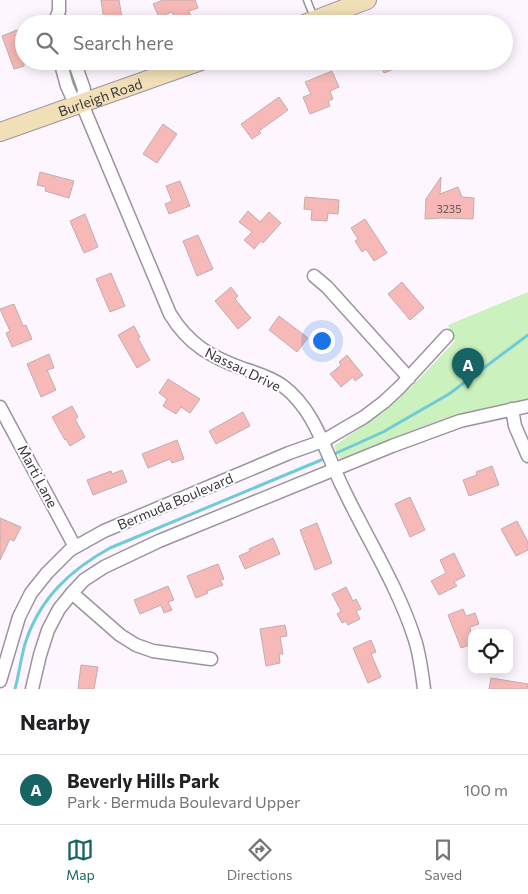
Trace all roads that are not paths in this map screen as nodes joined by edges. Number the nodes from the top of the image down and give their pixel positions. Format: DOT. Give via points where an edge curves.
graph roads {
  1 [pos="307,0"];
  2 [pos="367,0"];
  3 [pos="308,15"];
  4 [pos="327,15"];
  5 [pos="63,70"];
  6 [pos="77,70"];
  7 [pos="176,70"];
  8 [pos="82,104"];
  9 [pos="0,132"];
  10 [pos="314,276"];
  11 [pos="447,336"];
  12 [pos="409,378"];
  13 [pos="528,406"];
  14 [pos="0,407"];
  15 [pos="512,409"];
  16 [pos="325,446"];
  17 [pos="528,456"];
  18 [pos="334,467"];
  19 [pos="75,547"];
  20 [pos="72,592"];
  21 [pos="211,659"];
  22 [pos="0,681"];
  23 [pos="32,689"];
  24 [pos="424,689"];
  1 -- 3 [label="lane"];
  2 -- 4 [label="street"];
  5 -- 8 [label="street, Nassau Drive" via="72,97"];
  6 -- 8 [label="street, Nassau Drive" via="84,89"];
  7 -- 8 [label="street, Burleigh Road"];
  8 -- 9 [label="street, Burleigh Road"];
  8 -- 16 [label="street, Nassau Drive" via="162,299 178,329 208,354 282,385 309,416"];
  10 -- 12 [label="street"];
  11 -- 12 [label="street, Bermuda Boulevard"];
  12 -- 16 [label="street, Bermuda Boulevard" via="384,402"];
  13 -- 15 [label="street"];
  14 -- 19 [label="street, Marti Lane"];
  15 -- 17 [label="street" via="515,426"];
  15 -- 18 [label="street" via="460,421"];
  16 -- 18 [label="street, Nassau Drive"];
  16 -- 19 [label="street, Bermuda Boulevard" via="280,457 104,531"];
  18 -- 20 [label="street" via="128,555 84,580"];
  18 -- 24 [label="street, Nassau Drive" via="409,623 420,657"];
  19 -- 22 [label="street, Bermuda Boulevard" via="53,566 31,593 19,617"];
  20 -- 21 [label="street" via="136,646"];
  20 -- 23 [label="street" via="48,630"];
}
